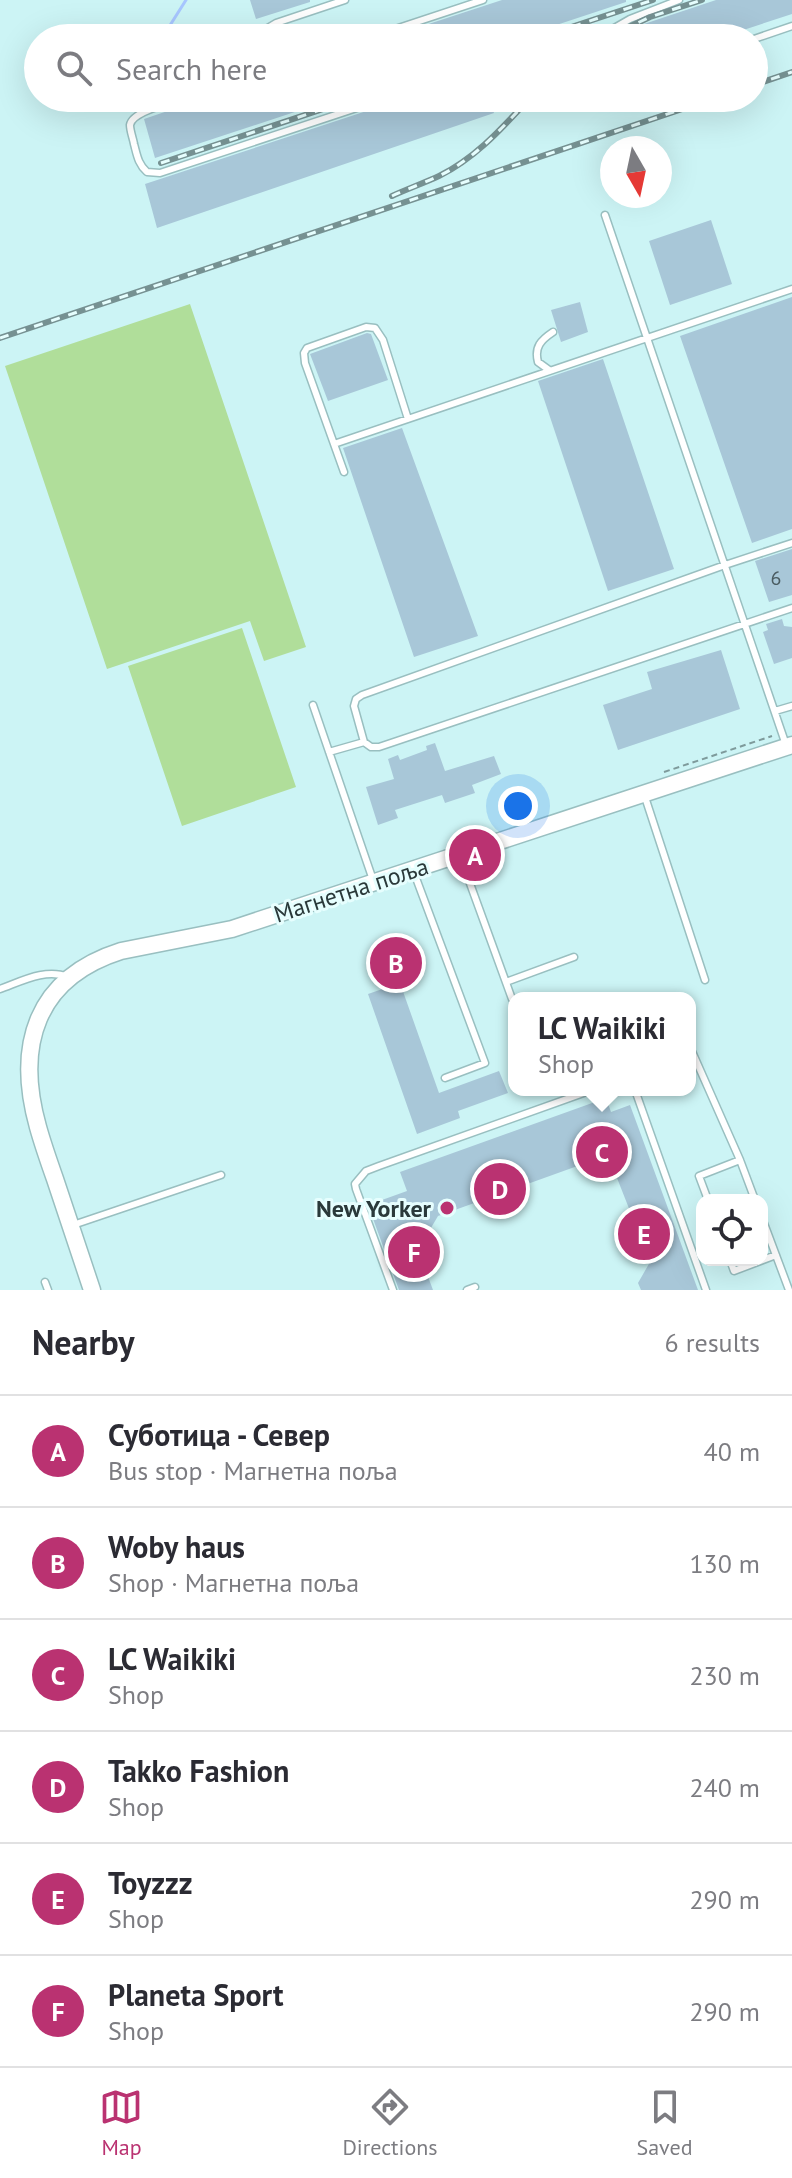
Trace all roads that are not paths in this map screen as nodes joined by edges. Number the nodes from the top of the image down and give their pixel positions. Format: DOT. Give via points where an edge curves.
graph roads {
  1 [pos="345,0"];
  2 [pos="483,0"];
  3 [pos="679,0"];
  4 [pos="274,24"];
  5 [pos="410,24"];
  6 [pos="623,24"];
  7 [pos="792,26"];
  8 [pos="768,34"];
  9 [pos="146,112"];
  10 [pos="345,112"];
  11 [pos="605,215"];
  12 [pos="792,289"];
  13 [pos="553,332"];
  14 [pos="647,337"];
  15 [pos="549,370"];
  16 [pos="408,419"];
  17 [pos="334,444"];
  18 [pos="344,472"];
  19 [pos="792,543"];
  20 [pos="725,565"];
  21 [pos="792,608"];
  22 [pos="745,624"];
  23 [pos="313,705"];
  24 [pos="792,706"];
  25 [pos="775,711"];
  26 [pos="364,742"];
  27 [pos="789,746"];
  28 [pos="329,752"];
  29 [pos="644,794"];
  30 [pos="459,855"];
  31 [pos="412,870"];
  32 [pos="374,883"];
  33 [pos="574,957"];
  34 [pos="68,977"];
  35 [pos="705,980"];
  36 [pos="506,982"];
  37 [pos="0,989"];
  38 [pos="510,992"];
  39 [pos="696,1061"];
  40 [pos="445,1078"];
  41 [pos="575,1096"];
  42 [pos="637,1096"];
  43 [pos="740,1160"];
  44 [pos="221,1175"];
  45 [pos="706,1194"];
  46 [pos="753,1194"];
  47 [pos="70,1226"];
  48 [pos="768,1234"];
  49 [pos="776,1255"];
  50 [pos="768,1258"];
  51 [pos="45,1282"];
  52 [pos="475,1287"];
  53 [pos="48,1290"];
  54 [pos="92,1290"];
  55 [pos="393,1290"];
  56 [pos="467,1290"];
  57 [pos="706,1290"];
  58 [pos="789,1290"];
  1 -- 4 [label="lane"];
  2 -- 5 [label="lane"];
  3 -- 6 [label="lane"];
  7 -- 8 [label="lane"];
  9 -- 10 [label="lane" via="135,116 130,128 139,164 147,172 160,173"];
  11 -- 14 [label="lane"];
  12 -- 14 [label="lane"];
  13 -- 15 [label="lane" via="536,353"];
  14 -- 15 [label="lane"];
  14 -- 20 [label="lane"];
  15 -- 16 [label="lane"];
  16 -- 17 [label="lane"];
  16 -- 17 [label="lane" via="383,340 375,328 366,327 304,353"];
  17 -- 18 [label="lane"];
  19 -- 20 [label="lane"];
  20 -- 22 [label="lane"];
  20 -- 26 [label="lane" via="359,696 354,706"];
  21 -- 22 [label="lane"];
  22 -- 25 [label="lane"];
  22 -- 26 [label="lane" via="379,747"];
  23 -- 28 [label="lane"];
  24 -- 25 [label="lane"];
  25 -- 27 [label="lane"];
  26 -- 28 [label="lane"];
  27 -- 29 [label="street, Магнетна поља"];
  28 -- 32 [label="lane"];
  29 -- 30 [label="street, Магнетна поља"];
  29 -- 35 [label="lane"];
  30 -- 31 [label="street, Магнетна поља"];
  30 -- 36 [label="lane"];
  31 -- 32 [label="street, Магнетна поља"];
  31 -- 40 [label="lane" via="485,1063"];
  32 -- 34 [label="street, Магнетна поља" via="232,929 121,951"];
  33 -- 36 [label="lane"];
  34 -- 37 [label="lane, Магнетна поља" via="49,973"];
  34 -- 47 [label="street" via="40,1016 29,1066 37,1125"];
  36 -- 38 [label="lane"];
  39 -- 43 [label="lane"];
  41 -- 55 [label="lane" via="361,1176 356,1189"];
  42 -- 57 [label="lane"];
  43 -- 45 [label="lane" via="699,1176"];
  43 -- 46 [label="lane"];
  44 -- 47 [label="lane"];
  47 -- 54 [label="street"];
  48 -- 49 [label="lane"];
  49 -- 50 [label="lane"];
  49 -- 58 [label="lane"];
  51 -- 53 [label="lane"];
  52 -- 56 [label="lane"];
}
